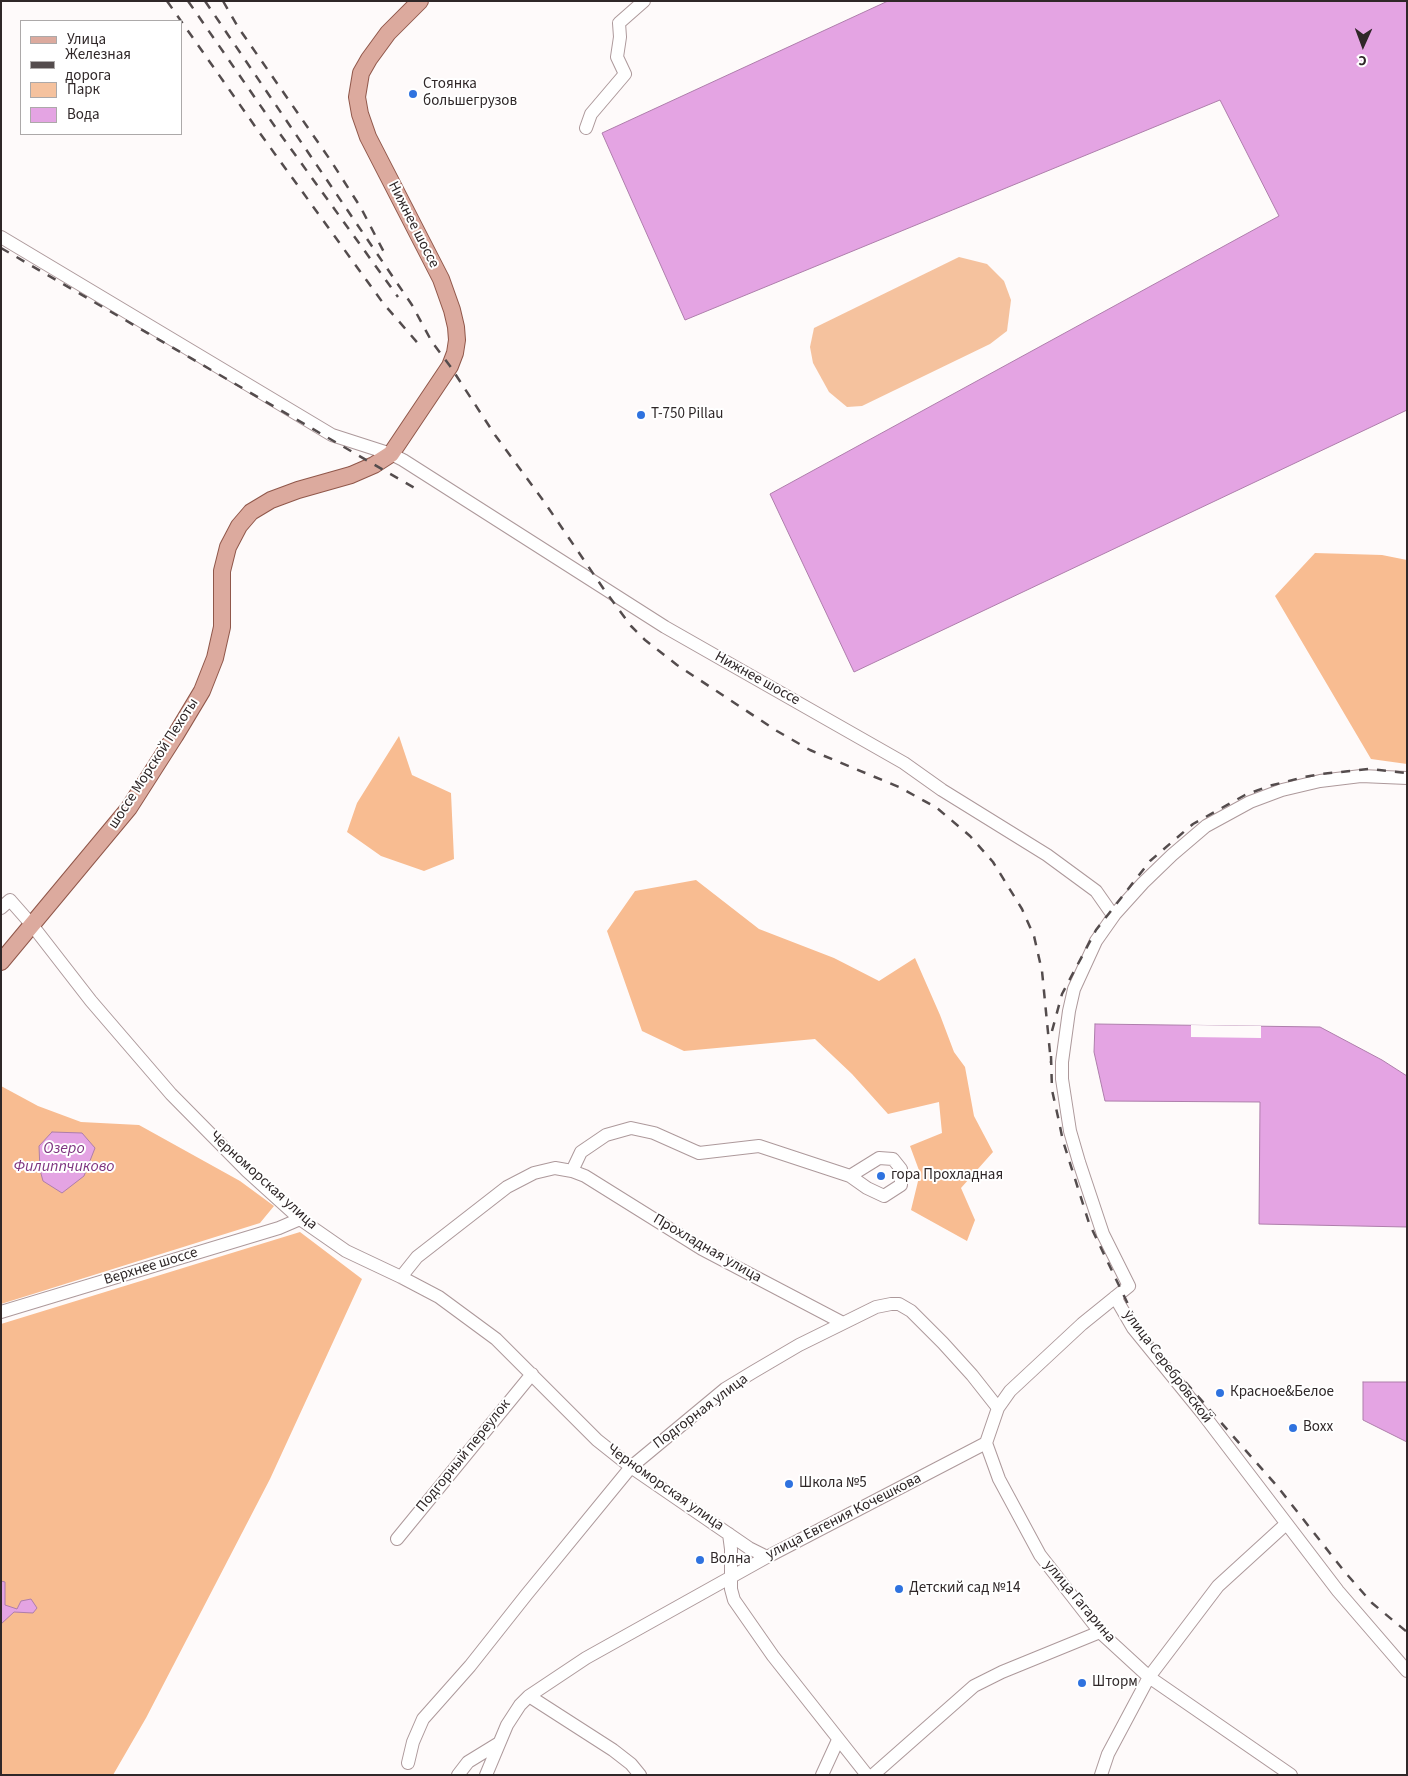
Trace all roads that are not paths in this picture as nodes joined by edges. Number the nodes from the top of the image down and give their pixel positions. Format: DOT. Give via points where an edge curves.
graph roads {
  1 [pos="420,1"];
  2 [pos="644,1"];
  3 [pos="586,128"];
  4 [pos="1,237"];
  5 [pos="391,454"];
  6 [pos="1407,778"];
  7 [pos="6,904"];
  8 [pos="1115,914"];
  9 [pos="32,925"];
  10 [pos="1,962"];
  11 [pos="572,1171"];
  12 [pos="850,1176"];
  13 [pos="300,1219"];
  14 [pos="401,1277"];
  15 [pos="1116,1298"];
  16 [pos="1,1312"];
  17 [pos="843,1324"];
  18 [pos="532,1374"];
  19 [pos="998,1408"];
  20 [pos="986,1443"];
  21 [pos="631,1467"];
  22 [pos="1286,1524"];
  23 [pos="729,1534"];
  24 [pos="396,1538"];
  25 [pos="767,1557"];
  26 [pos="730,1577"];
  27 [pos="1100,1632"];
  28 [pos="1407,1671"];
  29 [pos="1149,1677"];
  30 [pos="530,1696"];
  31 [pos="838,1740"];
  32 [pos="499,1743"];
  33 [pos="408,1763"];
  34 [pos="458,1775"];
  35 [pos="486,1775"];
  36 [pos="640,1775"];
  37 [pos="822,1775"];
  38 [pos="867,1775"];
  39 [pos="873,1775"];
  40 [pos="1101,1775"];
  41 [pos="1291,1775"];
  1 -- 5 [label="main road, Нижнее шоссе" via="388,33 369,59 361,73 357,97 368,137 441,280 452,310 457,340 450,366"];
  2 -- 3 [label="street" via="619,23 617,57 625,74 591,114"];
  4 -- 5 [label="street, Нижнее шоссе" via="332,435"];
  5 -- 8 [label="street, Нижнее шоссе" via="665,627 904,763 1047,855 1096,891"];
  5 -- 9 [label="main road, шоссе Морской Пехоты" via="351,475 271,500 251,512 239,526 228,547 222,571 222,627 215,658 202,691 129,808"];
  6 -- 8 [label="street, улица Серебровской" via="1361,776 1320,781 1250,802 1206,826"];
  7 -- 9 [label="street, Черноморская улица"];
  8 -- 15 [label="street, улица Серебровской" via="1096,941 1074,989 1062,1062 1064,1101 1079,1162 1103,1234 1129,1286"];
  9 -- 10 [label="main road, шоссе Морской Пехоты"];
  9 -- 13 [label="street, Черноморская улица" via="91,1002 171,1094"];
  11 -- 12 [label="street" via="581,1152 606,1134 631,1128 654,1133 699,1152 759,1146"];
  11 -- 14 [label="street" via="555,1168 534,1173 507,1187 417,1257"];
  11 -- 17 [label="street, Прохладная улица" via="702,1249"];
  13 -- 14 [label="street, Черноморская улица" via="346,1251"];
  13 -- 16 [label="street, Верхнее шоссе" via="270,1231"];
  14 -- 18 [label="street, Черноморская улица" via="439,1297 496,1338"];
  15 -- 19 [label="street" via="1021,1379"];
  15 -- 22 [label="street, улица Серебровской" via="1133,1328"];
  17 -- 19 [label="street, Подгорная улица" via="876,1307 899,1304 943,1343"];
  17 -- 21 [label="street, Подгорная улица" via="799,1345 725,1389"];
  18 -- 21 [label="street, Черноморская улица" via="597,1440"];
  18 -- 24 [label="street, Подгорный переулок"];
  19 -- 20 [label="street"];
  20 -- 25 [label="street, улица Евгения Кочешкова"];
  20 -- 27 [label="street, улица Гагарина" via="999,1479 1040,1554"];
  21 -- 23 [label="street, Черноморская улица"];
  21 -- 33 [label="street, Подгорная улица" via="470,1666 423,1719"];
  22 -- 28 [label="street, улица Серебровской"];
  22 -- 29 [label="street" via="1218,1586"];
  23 -- 25 [label="street, Черноморская улица"];
  23 -- 26 [label="street, Черноморская улица"];
  25 -- 26 [label="street, улица Евгения Кочешкова"];
  26 -- 30 [label="street, улица Евгения Кочешкова" via="586,1658"];
  26 -- 31 [label="street, Черноморская улица" via="734,1600"];
  27 -- 29 [label="street, улица Гагарина"];
  27 -- 39 [label="street" via="974,1686"];
  29 -- 40 [label="street" via="1108,1754"];
  29 -- 41 [label="street, улица Гагарина"];
  30 -- 32 [label="street, улица Евгения Кочешкова" via="513,1714"];
  30 -- 36 [label="street" via="613,1750"];
  31 -- 37 [label="street"];
  31 -- 38 [label="street, Черноморская улица"];
  32 -- 34 [label="street" via="468,1762"];
  32 -- 35 [label="street, улица Евгения Кочешкова"];
}
